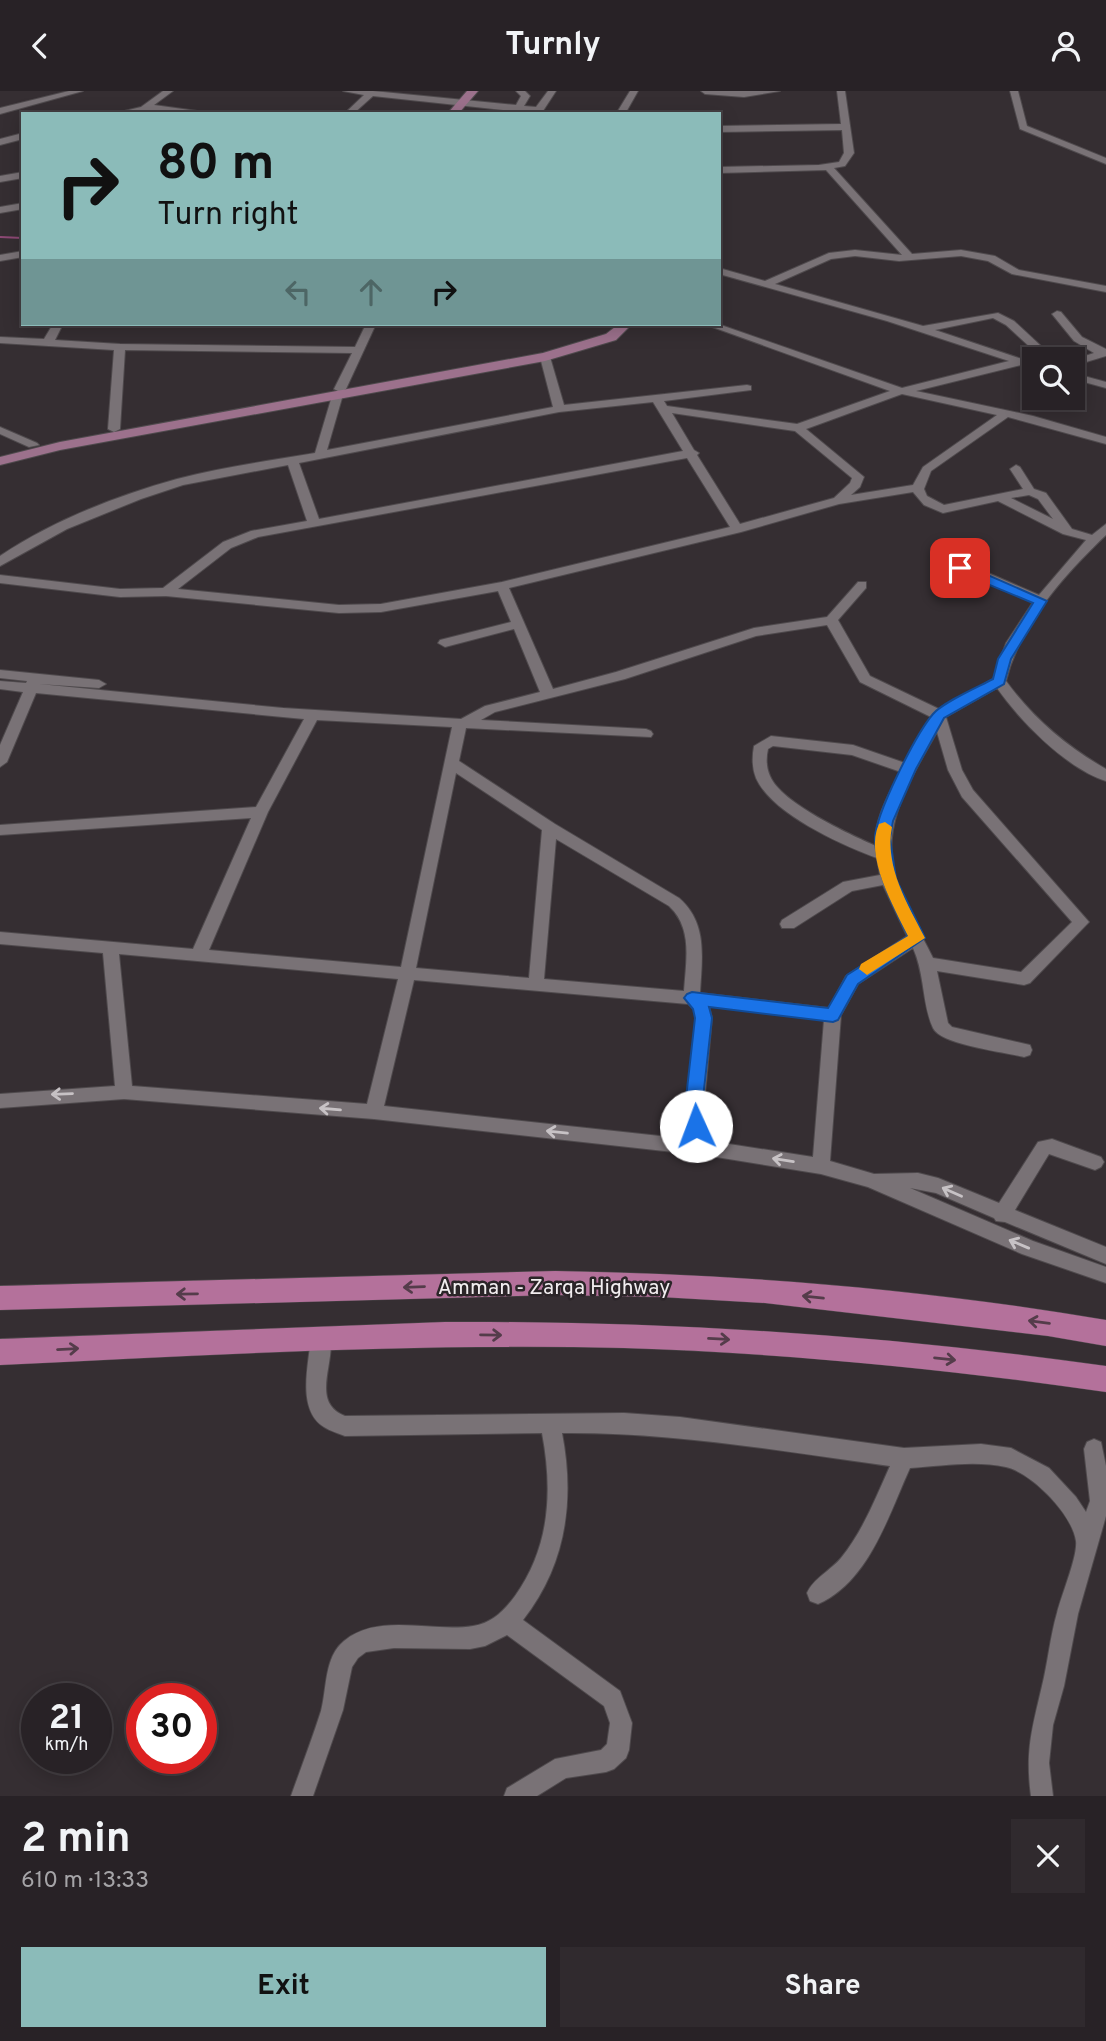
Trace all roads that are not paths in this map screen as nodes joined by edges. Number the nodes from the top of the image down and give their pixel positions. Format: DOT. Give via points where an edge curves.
graph roads {
  1 [pos="79,91"];
  2 [pos="169,91"];
  3 [pos="347,91"];
  4 [pos="473,91"];
  5 [pos="520,91"];
  6 [pos="552,91"];
  7 [pos="634,91"];
  8 [pos="705,91"];
  9 [pos="776,91"];
  10 [pos="841,91"];
  11 [pos="1014,91"];
  12 [pos="67,92"];
  13 [pos="371,93"];
  14 [pos="403,94"];
  15 [pos="458,98"];
  16 [pos="145,107"];
  17 [pos="518,108"];
  18 [pos="1,110"];
  19 [pos="124,112"];
  20 [pos="195,112"];
  21 [pos="350,112"];
  22 [pos="443,112"];
  23 [pos="538,112"];
  24 [pos="621,112"];
  25 [pos="846,127"];
  26 [pos="721,129"];
  27 [pos="21,137"];
  28 [pos="0,142"];
  29 [pos="1106,161"];
  30 [pos="829,168"];
  31 [pos="721,170"];
  32 [pos="21,175"];
  33 [pos="0,179"];
  34 [pos="21,206"];
  35 [pos="0,210"];
  36 [pos="21,254"];
  37 [pos="909,257"];
  38 [pos="0,258"];
  39 [pos="721,272"];
  40 [pos="766,285"];
  41 [pos="1106,289"];
  42 [pos="1057,314"];
  43 [pos="57,326"];
  44 [pos="370,326"];
  45 [pos="607,326"];
  46 [pos="624,326"];
  47 [pos="715,326"];
  48 [pos="923,329"];
  49 [pos="0,340"];
  50 [pos="47,344"];
  51 [pos="120,347"];
  52 [pos="1037,347"];
  53 [pos="357,350"];
  54 [pos="1104,353"];
  55 [pos="545,357"];
  56 [pos="1085,359"];
  57 [pos="511,360"];
  58 [pos="1020,362"];
  59 [pos="1085,379"];
  60 [pos="1106,385"];
  61 [pos="747,388"];
  62 [pos="901,391"];
  63 [pos="338,393"];
  64 [pos="661,404"];
  65 [pos="559,409"];
  66 [pos="1007,413"];
  67 [pos="798,428"];
  68 [pos="114,429"];
  69 [pos="0,431"];
  70 [pos="1106,441"];
  71 [pos="33,445"];
  72 [pos="693,453"];
  73 [pos="320,454"];
  74 [pos="0,455"];
  75 [pos="292,460"];
  76 [pos="0,461"];
  77 [pos="1016,469"];
  78 [pos="916,488"];
  79 [pos="1030,491"];
  80 [pos="999,497"];
  81 [pos="838,501"];
  82 [pos="314,523"];
  83 [pos="1106,528"];
  84 [pos="737,529"];
  85 [pos="1067,531"];
  86 [pos="1094,538"];
  87 [pos="936,555"];
  88 [pos="0,562"];
  89 [pos="0,579"];
  90 [pos="862,585"];
  91 [pos="502,586"];
  92 [pos="166,592"];
  93 [pos="1041,601"];
  94 [pos="831,620"];
  95 [pos="518,624"];
  96 [pos="445,643"];
  97 [pos="0,674"];
  98 [pos="999,681"];
  99 [pos="33,682"];
  100 [pos="0,685"];
  101 [pos="549,696"];
  102 [pos="313,714"];
  103 [pos="939,715"];
  104 [pos="458,726"];
  105 [pos="646,734"];
  106 [pos="0,762"];
  107 [pos="453,762"];
  108 [pos="908,769"];
  109 [pos="1106,776"];
  110 [pos="261,812"];
  111 [pos="550,828"];
  112 [pos="0,830"];
  113 [pos="884,855"];
  114 [pos="888,879"];
  115 [pos="788,924"];
  116 [pos="0,938"];
  117 [pos="917,938"];
  118 [pos="110,946"];
  119 [pos="199,954"];
  120 [pos="928,963"];
  121 [pos="407,974"];
  122 [pos="536,984"];
  123 [pos="692,998"];
  124 [pos="833,1015"];
  125 [pos="1024,1050"];
  126 [pos="124,1092"];
  127 [pos="0,1101"];
  128 [pos="374,1112"];
  129 [pos="710,1149"];
  130 [pos="1095,1162"];
  131 [pos="821,1165"];
  132 [pos="872,1180"];
  133 [pos="1002,1215"];
  134 [pos="1106,1256"];
  135 [pos="1106,1275"];
  136 [pos="0,1298"];
  137 [pos="1106,1333"];
  138 [pos="321,1338"];
  139 [pos="0,1352"];
  140 [pos="1106,1379"];
  141 [pos="550,1423"];
  142 [pos="1094,1449"];
  143 [pos="904,1458"];
  144 [pos="1087,1545"];
  145 [pos="818,1593"];
  146 [pos="507,1622"];
  147 [pos="302,1796"];
  148 [pos="515,1796"];
  149 [pos="1042,1796"];
  1 -- 12 [label="street"];
  2 -- 16 [label="street"];
  3 -- 13 [label="street"];
  4 -- 15 [label="main road"];
  5 -- 17 [label="street" via="526,96"];
  6 -- 23 [label="street"];
  7 -- 24 [label="street"];
  8 -- 9 [label="street"];
  10 -- 25 [label="street"];
  11 -- 29 [label="street" via="1023,127"];
  12 -- 18 [label="street"];
  13 -- 14 [label="street"];
  13 -- 21 [label="street"];
  14 -- 15 [label="street"];
  15 -- 17 [label="street"];
  15 -- 22 [label="main road"];
  16 -- 19 [label="street"];
  16 -- 20 [label="street"];
  17 -- 23 [label="street"];
  25 -- 26 [label="street"];
  25 -- 30 [label="street" via="848,157"];
  27 -- 28 [label="street"];
  30 -- 31 [label="street"];
  30 -- 37 [label="street"];
  32 -- 33 [label="street"];
  34 -- 35 [label="street"];
  36 -- 38 [label="street"];
  37 -- 40 [label="street" via="829,256"];
  37 -- 41 [label="street" via="984,255 1016,272"];
  39 -- 40 [label="street"];
  40 -- 48 [label="street"];
  42 -- 54 [label="street" via="1078,339"];
  43 -- 50 [label="street"];
  44 -- 53 [label="street"];
  45 -- 57 [label="main road" via="589,337"];
  46 -- 55 [label="main road" via="611,337"];
  47 -- 62 [label="street"];
  48 -- 52 [label="street" via="994,315"];
  48 -- 58 [label="street"];
  49 -- 50 [label="street"];
  50 -- 51 [label="street"];
  51 -- 53 [label="street"];
  51 -- 68 [label="street"];
  53 -- 63 [label="street"];
  54 -- 56 [label="street"];
  55 -- 57 [label="main road"];
  55 -- 65 [label="street"];
  57 -- 63 [label="main road"];
  58 -- 62 [label="street"];
  59 -- 60 [label="street"];
  61 -- 64 [label="street"];
  62 -- 66 [label="street"];
  62 -- 67 [label="street"];
  63 -- 68 [label="main road"];
  63 -- 73 [label="street"];
  63 -- 76 [label="main road"];
  64 -- 65 [label="street"];
  64 -- 67 [label="street"];
  64 -- 72 [label="street"];
  65 -- 73 [label="street"];
  66 -- 70 [label="street"];
  66 -- 78 [label="street" via="927,469"];
  67 -- 81 [label="street" via="858,477"];
  68 -- 71 [label="main road"];
  69 -- 71 [label="street"];
  71 -- 74 [label="main road"];
  72 -- 82 [label="street"];
  72 -- 84 [label="street"];
  73 -- 75 [label="street"];
  75 -- 82 [label="street"];
  75 -- 88 [label="street" via="181,482 131,498"];
  77 -- 79 [label="street"];
  78 -- 80 [label="street" via="943,509"];
  78 -- 81 [label="street"];
  79 -- 80 [label="street"];
  79 -- 85 [label="street" via="1042,496"];
  80 -- 85 [label="street"];
  81 -- 84 [label="street"];
  82 -- 92 [label="street" via="237,540"];
  83 -- 86 [label="street"];
  84 -- 91 [label="street"];
  85 -- 86 [label="street"];
  86 -- 93 [label="street"];
  87 -- 93 [label="street"];
  89 -- 92 [label="street" via="120,593"];
  90 -- 94 [label="street"];
  91 -- 92 [label="street" via="381,608 349,609"];
  91 -- 95 [label="street"];
  93 -- 98 [label="street" via="1004,659"];
  94 -- 101 [label="street" via="754,632"];
  94 -- 103 [label="street" via="864,680"];
  95 -- 96 [label="street"];
  95 -- 101 [label="street"];
  97 -- 99 [label="street"];
  98 -- 103 [label="street"];
  98 -- 109 [label="street" via="1044,735"];
  99 -- 100 [label="street"];
  99 -- 102 [label="street"];
  99 -- 106 [label="street"];
  101 -- 104 [label="street" via="490,709"];
  102 -- 104 [label="street"];
  102 -- 110 [label="street"];
  103 -- 108 [label="street"];
  103 -- 120 [label="street" via="955,770 967,793 1081,924 1024,979"];
  104 -- 105 [label="street"];
  104 -- 107 [label="street"];
  107 -- 111 [label="street"];
  107 -- 121 [label="street"];
  108 -- 113 [label="street" via="886,821"];
  108 -- 113 [label="street" via="853,750 771,741 761,745 760,770 779,796 856,844"];
  110 -- 112 [label="street"];
  110 -- 119 [label="street"];
  111 -- 122 [label="street"];
  111 -- 123 [label="street" via="683,907 694,933"];
  113 -- 114 [label="street"];
  114 -- 115 [label="street" via="848,886"];
  114 -- 117 [label="street"];
  116 -- 118 [label="street"];
  117 -- 120 [label="street"];
  117 -- 124 [label="street" via="852,980"];
  118 -- 119 [label="street"];
  118 -- 126 [label="street"];
  119 -- 121 [label="street"];
  120 -- 125 [label="street" via="943,1030"];
  121 -- 122 [label="street"];
  121 -- 128 [label="street"];
  122 -- 123 [label="street"];
  123 -- 124 [label="street"];
  123 -- 129 [label="street" via="701,1006 704,1018 694,1116"];
  124 -- 131 [label="street"];
  126 -- 127 [label="street, one-way"];
  128 -- 126 [label="street, one-way"];
  129 -- 128 [label="street, one-way"];
  131 -- 129 [label="street, one-way"];
  130 -- 133 [label="street" via="1044,1147"];
  131 -- 132 [label="street"];
  133 -- 132 [label="street, one-way" via="928,1183"];
  135 -- 132 [label="street, one-way" via="1028,1248"];
  133 -- 134 [label="street"];
  137 -- 136 [label="highway, Amman - Zarqa Highway, one-way" via="765,1291 661,1285 555,1283"];
  139 -- 138 [label="highway, one-way"];
  138 -- 140 [label="highway, one-way" via="466,1334 710,1339 809,1345"];
  138 -- 141 [label="street" via="316,1400 320,1413 331,1423 460,1427"];
  141 -- 143 [label="street" via="680,1427"];
  141 -- 146 [label="street" via="557,1453 558,1527 547,1562"];
  142 -- 144 [label="street" via="1100,1501"];
  143 -- 144 [label="street" via="981,1454 1011,1458 1042,1475 1069,1504 1083,1526"];
  143 -- 145 [label="street" via="856,1559"];
  144 -- 149 [label="street" via="1066,1614 1042,1725 1038,1763"];
  146 -- 147 [label="street" via="484,1636 372,1639 350,1650 341,1663 333,1707"];
  146 -- 148 [label="street" via="612,1699 621,1723 618,1750 606,1761 563,1767"];
}
